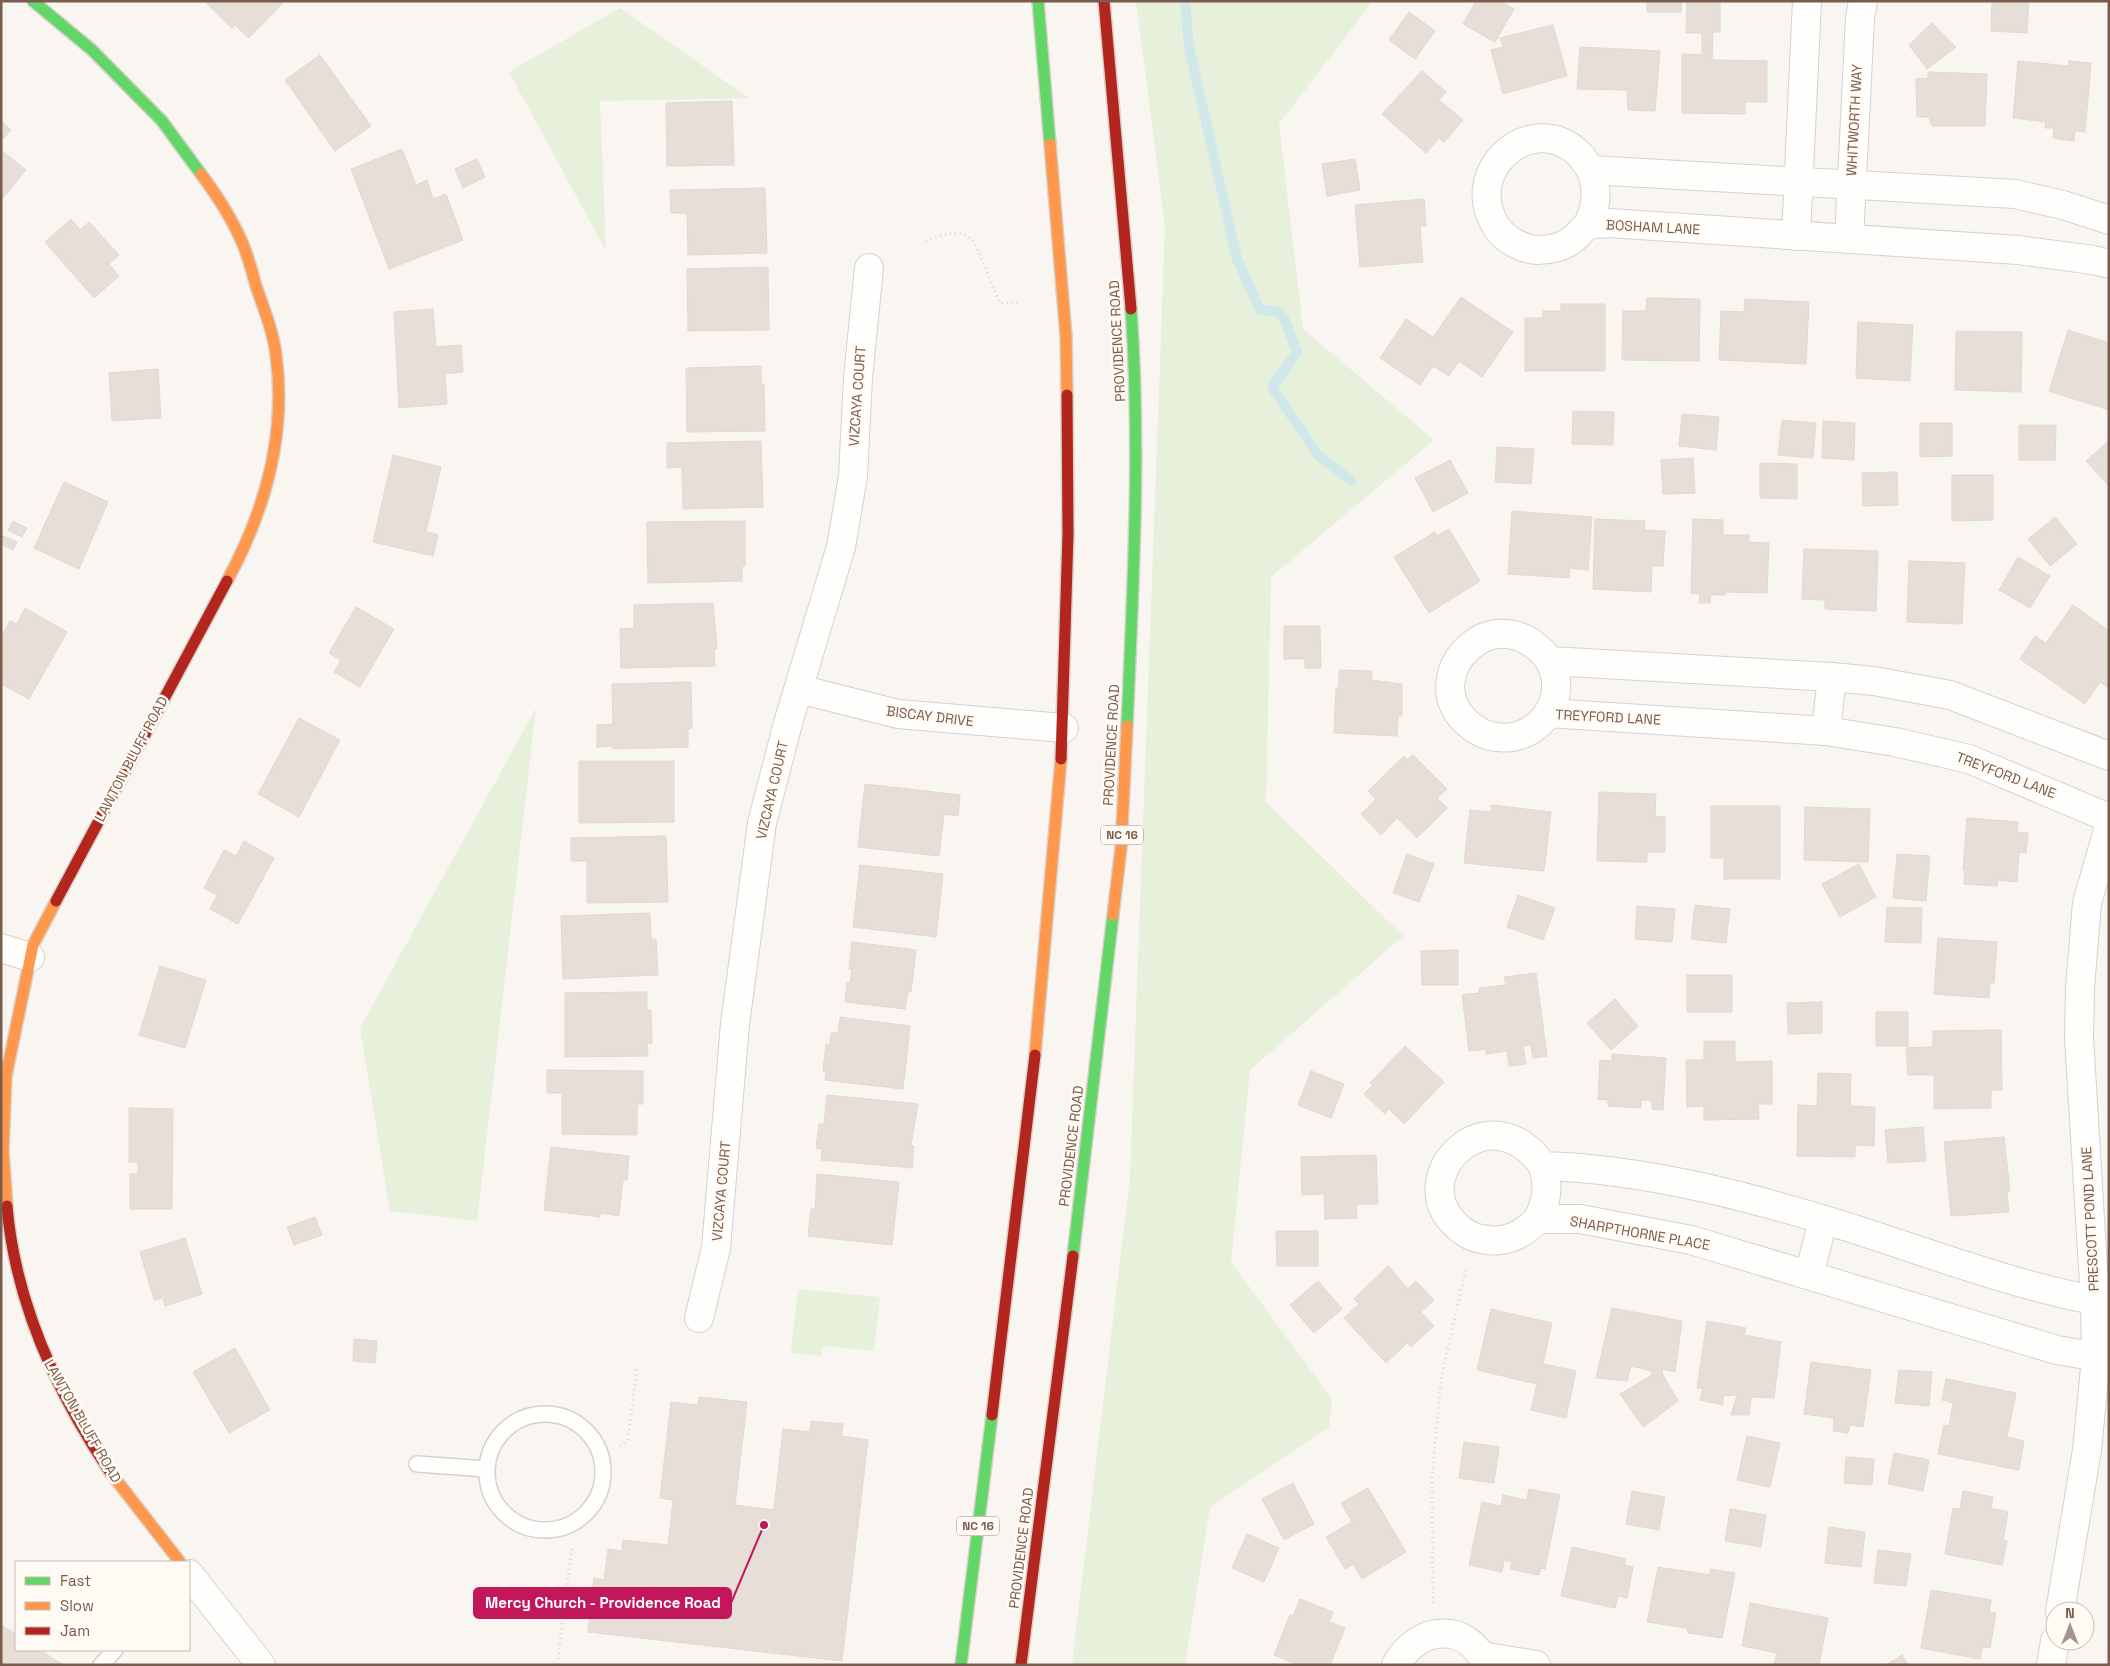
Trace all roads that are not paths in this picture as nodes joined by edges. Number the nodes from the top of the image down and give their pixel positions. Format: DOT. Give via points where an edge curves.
graph roads {
  1 [pos="33,1"];
  2 [pos="1038,1"];
  3 [pos="1104,1"];
  4 [pos="1807,1"];
  5 [pos="1863,1"];
  6 [pos="1591,170"];
  7 [pos="1799,182"];
  8 [pos="1851,184"];
  9 [pos="2109,220"];
  10 [pos="1586,226"];
  11 [pos="1796,236"];
  12 [pos="1849,239"];
  13 [pos="2109,264"];
  14 [pos="870,268"];
  15 [pos="1550,661"];
  16 [pos="1832,677"];
  17 [pos="799,689"];
  18 [pos="1548,713"];
  19 [pos="1064,728"];
  20 [pos="1826,731"];
  21 [pos="2109,756"];
  22 [pos="2109,818"];
  23 [pos="2109,827"];
  24 [pos="1,948"];
  25 [pos="30,957"];
  26 [pos="1543,1166"];
  27 [pos="1538,1219"];
  28 [pos="1823,1220"];
  29 [pos="1809,1275"];
  30 [pos="2102,1302"];
  31 [pos="699,1318"];
  32 [pos="2102,1359"];
  33 [pos="417,1464"];
  34 [pos="486,1469"];
  35 [pos="176,1561"];
  36 [pos="190,1579"];
  37 [pos="2062,1601"];
  38 [pos="115,1651"];
  39 [pos="2053,1651"];
  40 [pos="1484,1660"];
  41 [pos="102,1665"];
  42 [pos="261,1665"];
  43 [pos="961,1665"];
  44 [pos="1021,1665"];
  45 [pos="1396,1665"];
  46 [pos="1536,1665"];
  47 [pos="2051,1665"];
  1 -- 25 [label="main road, LAWTON BLUFF ROAD" via="92,50 162,121 206,180 242,242 271,330 279,410 277,438 265,492 248,542 115,788 33,945"];
  2 -- 19 [label="main road, NC 16" via="1066,336 1068,534"];
  3 -- 44 [label="main road, PROVIDENCE ROAD / NC 16" via="1135,365 1137,507 1122,838"];
  4 -- 7 [label="street"];
  5 -- 8 [label="street, WHITWORTH WAY"];
  6 -- 7 [label="street"];
  6 -- 10 [label="street" via="1596,199"];
  6 -- 10 [label="street, BOSHAM LANE" via="1579,154 1563,144 1544,139 1525,141 1508,150 1495,164 1486,189 1491,218 1502,234 1518,245 1536,250 1555,248 1573,240"];
  7 -- 8 [label="street"];
  7 -- 11 [label="street"];
  8 -- 9 [label="street" via="2015,194"];
  8 -- 12 [label="street, WHITWORTH WAY"];
  10 -- 11 [label="street, BOSHAM LANE" via="1610,223"];
  11 -- 12 [label="street, BOSHAM LANE"];
  12 -- 13 [label="street, BOSHAM LANE" via="2018,250"];
  14 -- 17 [label="street, VIZCAYA COURT" via="852,476 842,538"];
  15 -- 16 [label="street"];
  15 -- 18 [label="street" via="1556,679 1555,696"];
  15 -- 18 [label="street, TREYFORD LANE" via="1526,638 1507,633 1492,634 1463,652 1454,667 1451,684 1453,701 1460,717 1488,736 1522,735 1537,727"];
  16 -- 20 [label="street"];
  16 -- 21 [label="street" via="1950,695"];
  17 -- 19 [label="street, BISCAY DRIVE" via="898,714"];
  17 -- 31 [label="street, VIZCAYA COURT" via="762,823 736,1024 716,1248"];
  18 -- 20 [label="street, TREYFORD LANE"];
  19 -- 43 [label="main road, NC 16" via="1036,1051"];
  20 -- 22 [label="street, TREYFORD LANE" via="1969,758"];
  23 -- 30 [label="street, PRESCOTT POND LANE" via="2087,903 2079,1038"];
  24 -- 25 [label="street"];
  25 -- 35 [label="main road, LAWTON BLUFF ROAD" via="6,1076 3,1151 9,1226 25,1298 50,1369 99,1455"];
  26 -- 27 [label="street" via="1548,1184 1546,1202"];
  26 -- 27 [label="street" via="1520,1141 1503,1136 1485,1136 1468,1141 1455,1152 1445,1166 1440,1184 1442,1201 1449,1217 1460,1230 1476,1238 1493,1242 1510,1240 1526,1232"];
  26 -- 28 [label="street" via="1647,1177 1742,1197"];
  27 -- 29 [label="street, SHARPTHORNE PLACE" via="1580,1219 1691,1240"];
  28 -- 29 [label="street"];
  28 -- 30 [label="street" via="1988,1274"];
  29 -- 32 [label="street, SHARPTHORNE PLACE" via="2057,1350"];
  30 -- 32 [label="street, PRESCOTT POND LANE"];
  32 -- 37 [label="street, PRESCOTT POND LANE"];
  33 -- 34 [label="lane"];
  34 -- 34 [label="lane" via="491,1450 501,1434 516,1422 534,1415 572,1420 587,1432 598,1448 603,1467 598,1494 581,1518 565,1527 546,1531 527,1528 510,1519 496,1505 488,1488"];
  36 -- 42 [label="street, LAWTON BLUFF ROAD"];
  38 -- 41 [label="lane"];
  39 -- 47 [label="street"];
  40 -- 45 [label="street" via="1472,1644 1458,1636 1443,1633 1414,1641"];
  40 -- 46 [label="street"];
}
